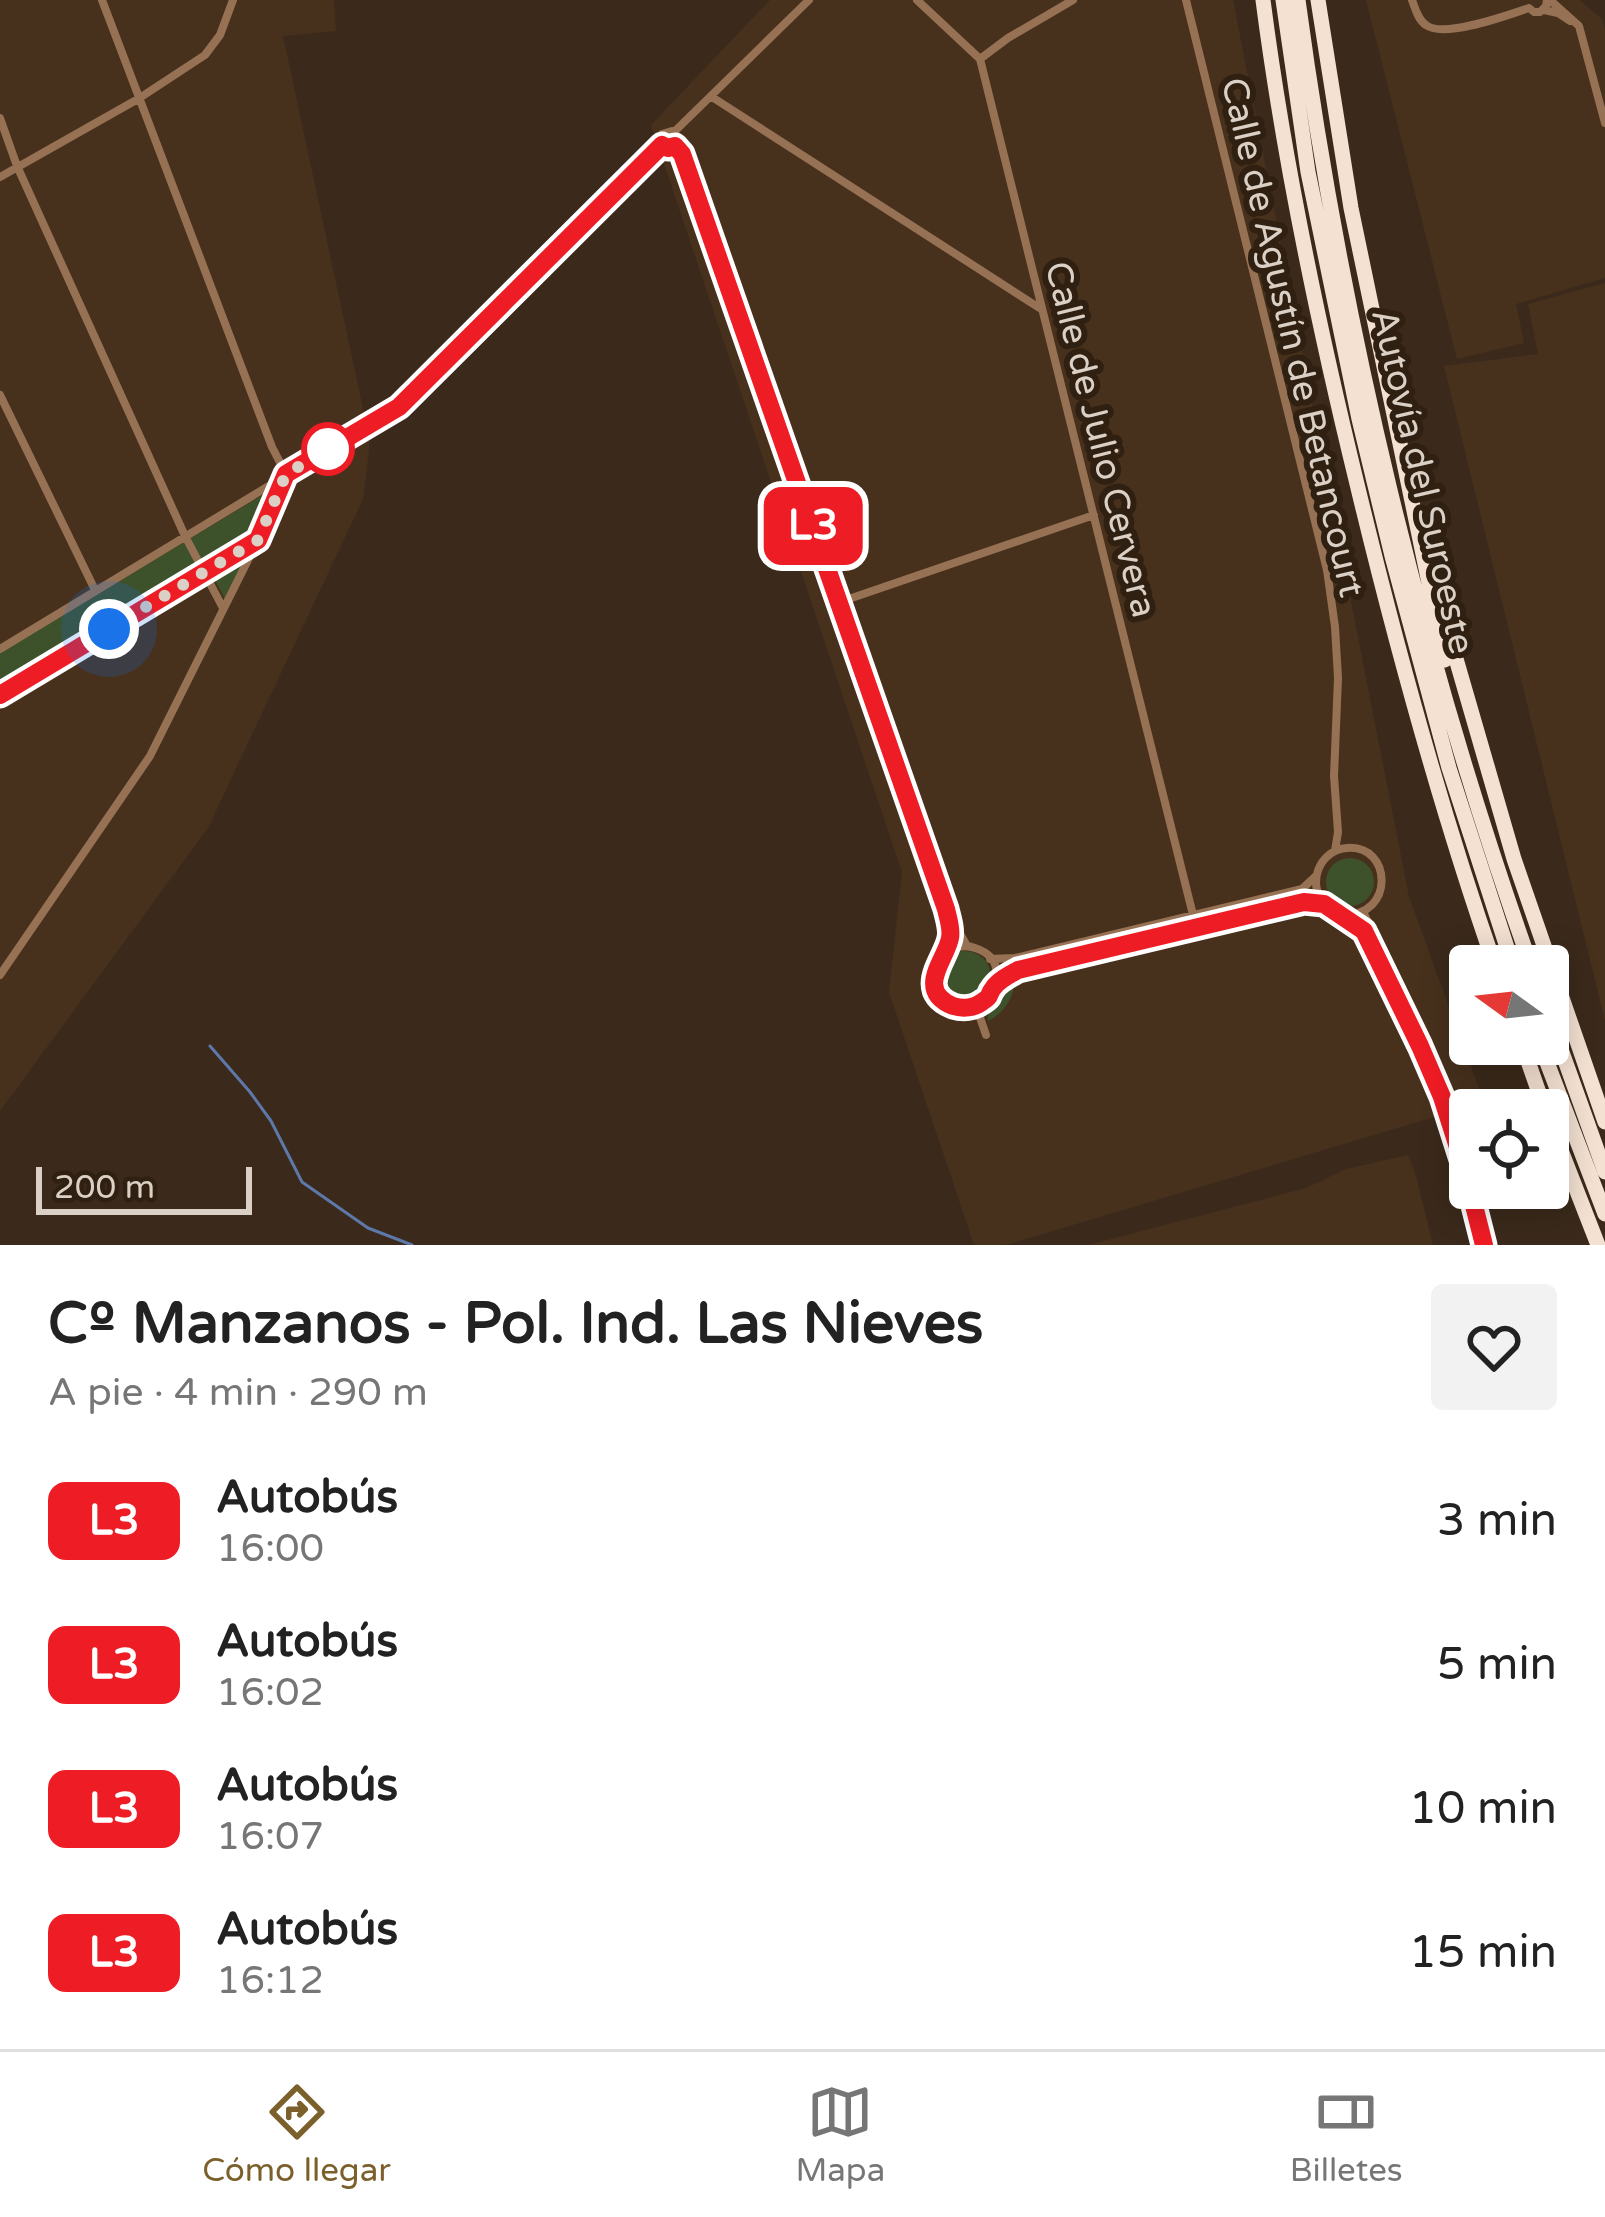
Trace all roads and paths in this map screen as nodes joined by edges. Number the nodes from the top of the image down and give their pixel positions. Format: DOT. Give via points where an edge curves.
graph roads {
  1 [pos="102,0"];
  2 [pos="233,0"];
  3 [pos="808,0"];
  4 [pos="917,0"];
  5 [pos="1073,0"];
  6 [pos="1186,0"];
  7 [pos="1262,0"];
  8 [pos="1283,0"];
  9 [pos="1298,0"];
  10 [pos="1318,0"];
  11 [pos="1412,0"];
  12 [pos="1547,3"];
  13 [pos="1529,4"];
  14 [pos="980,59"];
  15 [pos="712,97"];
  16 [pos="138,99"];
  17 [pos="0,118"];
  18 [pos="1605,123"];
  19 [pos="674,132"];
  20 [pos="662,145"];
  21 [pos="675,146"];
  22 [pos="17,166"];
  23 [pos="1308,172"];
  24 [pos="0,177"];
  25 [pos="1041,309"];
  26 [pos="0,395"];
  27 [pos="272,447"];
  28 [pos="304,464"];
  29 [pos="286,474"];
  30 [pos="1412,496"];
  31 [pos="1094,515"];
  32 [pos="185,536"];
  33 [pos="258,540"];
  34 [pos="204,572"];
  35 [pos="95,590"];
  36 [pos="840,602"];
  37 [pos="224,609"];
  38 [pos="0,649"];
  39 [pos="0,695"];
  40 [pos="1338,832"];
  41 [pos="1356,848"];
  42 [pos="1335,850"];
  43 [pos="1316,876"];
  44 [pos="1501,878"];
  45 [pos="1324,904"];
  46 [pos="946,909"];
  47 [pos="1364,912"];
  48 [pos="1342,915"];
  49 [pos="1193,916"];
  50 [pos="1364,931"];
  51 [pos="1488,945"];
  52 [pos="1507,945"];
  53 [pos="1524,945"];
  54 [pos="968,946"];
  55 [pos="941,957"];
  56 [pos="990,959"];
  57 [pos="0,975"];
  58 [pos="995,984"];
  59 [pos="976,1006"];
  60 [pos="986,1035"];
  61 [pos="1548,1065"];
  62 [pos="1567,1065"];
  63 [pos="1605,1122"];
  64 [pos="1569,1170"];
  65 [pos="1605,1172"];
  66 [pos="1605,1214"];
  67 [pos="1484,1245"];
  68 [pos="1598,1245"];
  1 -- 16 [label="street"];
  2 -- 16 [label="street" via="205,55"];
  3 -- 15 [label="street"];
  4 -- 14 [label="street"];
  5 -- 14 [label="street"];
  6 -- 40 [label="street, Calle de Agustín de Betancourt" via="1327,570 1338,678"];
  7 -- 23 [label="highway"];
  7 -- 51 [label="highway" via="1315,301 1390,623"];
  8 -- 23 [label="highway, Autovía del Suroeste"];
  9 -- 44 [label="highway, Autovía del Suroeste" via="1333,214 1403,540"];
  10 -- 30 [label="highway" via="1351,208"];
  11 -- 13 [label="street" via="1427,27 1440,29"];
  12 -- 13 [label="street" via="1536,13"];
  12 -- 18 [label="street" via="1579,26"];
  14 -- 25 [label="street, Calle de Julio Cervera"];
  15 -- 19 [label="street"];
  15 -- 25 [label="street"];
  16 -- 22 [label="street"];
  16 -- 27 [label="street"];
  17 -- 22 [label="street"];
  19 -- 20 [label="street" via="662,134"];
  19 -- 21 [label="street"];
  20 -- 21 [label="street"];
  20 -- 28 [label="street" via="399,407"];
  21 -- 36 [label="street"];
  22 -- 24 [label="street"];
  22 -- 32 [label="street"];
  23 -- 52 [label="highway, Autovía del Suroeste" via="1398,579"];
  25 -- 31 [label="street, Calle de Julio Cervera"];
  26 -- 35 [label="street"];
  27 -- 28 [label="street"];
  27 -- 29 [label="street"];
  28 -- 29 [label="street"];
  29 -- 32 [label="street"];
  29 -- 33 [label="street"];
  30 -- 44 [label="highway"];
  30 -- 63 [label="highway" via="1514,859"];
  31 -- 36 [label="street"];
  31 -- 49 [label="street, Calle de Julio Cervera"];
  32 -- 34 [label="street"];
  32 -- 35 [label="street"];
  33 -- 34 [label="street"];
  33 -- 37 [label="street"];
  34 -- 37 [label="street"];
  34 -- 39 [label="street"];
  35 -- 38 [label="street"];
  36 -- 46 [label="street"];
  37 -- 57 [label="street" via="150,756"];
  40 -- 41 [label="street"];
  40 -- 42 [label="street, Calle de Agustín de Betancourt"];
  41 -- 42 [label="street"];
  41 -- 47 [label="street" via="1374,859 1382,878"];
  42 -- 43 [label="street"];
  43 -- 45 [label="street"];
  43 -- 49 [label="street" via="1302,889"];
  44 -- 53 [label="highway, Autovía del Suroeste"];
  45 -- 48 [label="street"];
  45 -- 58 [label="street" via="1304,902 1018,970"];
  46 -- 54 [label="street"];
  46 -- 55 [label="street" via="951,934"];
  47 -- 48 [label="street"];
  47 -- 50 [label="street"];
  48 -- 50 [label="street"];
  49 -- 56 [label="street"];
  50 -- 67 [label="street" via="1442,1097"];
  54 -- 55 [label="street"];
  54 -- 56 [label="street"];
  55 -- 59 [label="street" via="934,979 943,999"];
  56 -- 58 [label="street"];
  58 -- 59 [label="street"];
  59 -- 60 [label="street"];
  61 -- 66 [label="highway"];
  62 -- 65 [label="highway"];
  64 -- 68 [label="highway"];
}
